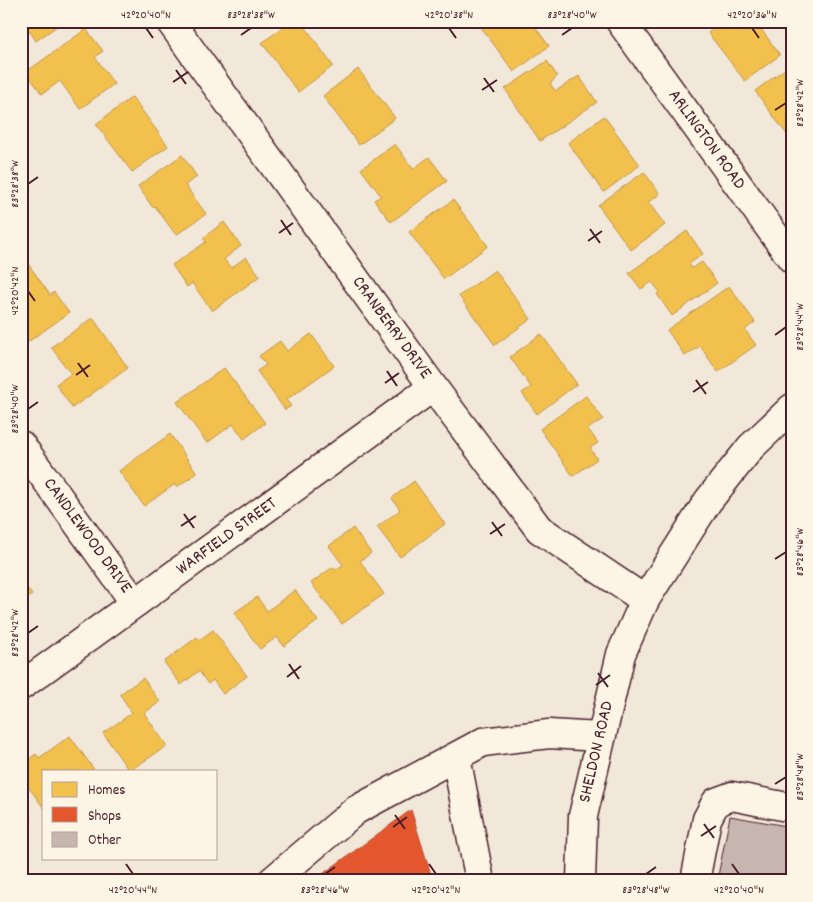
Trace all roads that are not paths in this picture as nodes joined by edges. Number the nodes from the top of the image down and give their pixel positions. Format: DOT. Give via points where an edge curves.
graph roads {
  1 [pos="170,21"];
  2 [pos="620,21"];
  3 [pos="792,260"];
  4 [pos="433,387"];
  5 [pos="792,408"];
  6 [pos="21,445"];
  7 [pos="645,600"];
  8 [pos="135,603"];
  9 [pos="21,686"];
  10 [pos="600,737"];
  11 [pos="456,757"];
  12 [pos="792,808"];
  13 [pos="272,881"];
  14 [pos="480,881"];
  15 [pos="581,881"];
  16 [pos="695,881"];
  1 -- 4 [label="street, CRANBERRY DRIVE"];
  2 -- 3 [label="street, ARLINGTON ROAD"];
  4 -- 7 [label="street, CRANBERRY DRIVE" via="539,529"];
  4 -- 8 [label="street, WARFIELD STREET"];
  5 -- 7 [label="street, SHELDON ROAD" via="751,447 708,501"];
  6 -- 8 [label="street, CANDLEWOOD DRIVE"];
  7 -- 10 [label="street, SHELDON ROAD" via="621,654"];
  8 -- 9 [label="street, WARFIELD STREET"];
  10 -- 11 [label="street" via="549,734 483,742"];
  10 -- 15 [label="street, SHELDON ROAD" via="583,816"];
  11 -- 13 [label="street" via="356,810"];
  11 -- 14 [label="street"];
  12 -- 16 [label="street" via="732,796 716,802 707,819"];
}
